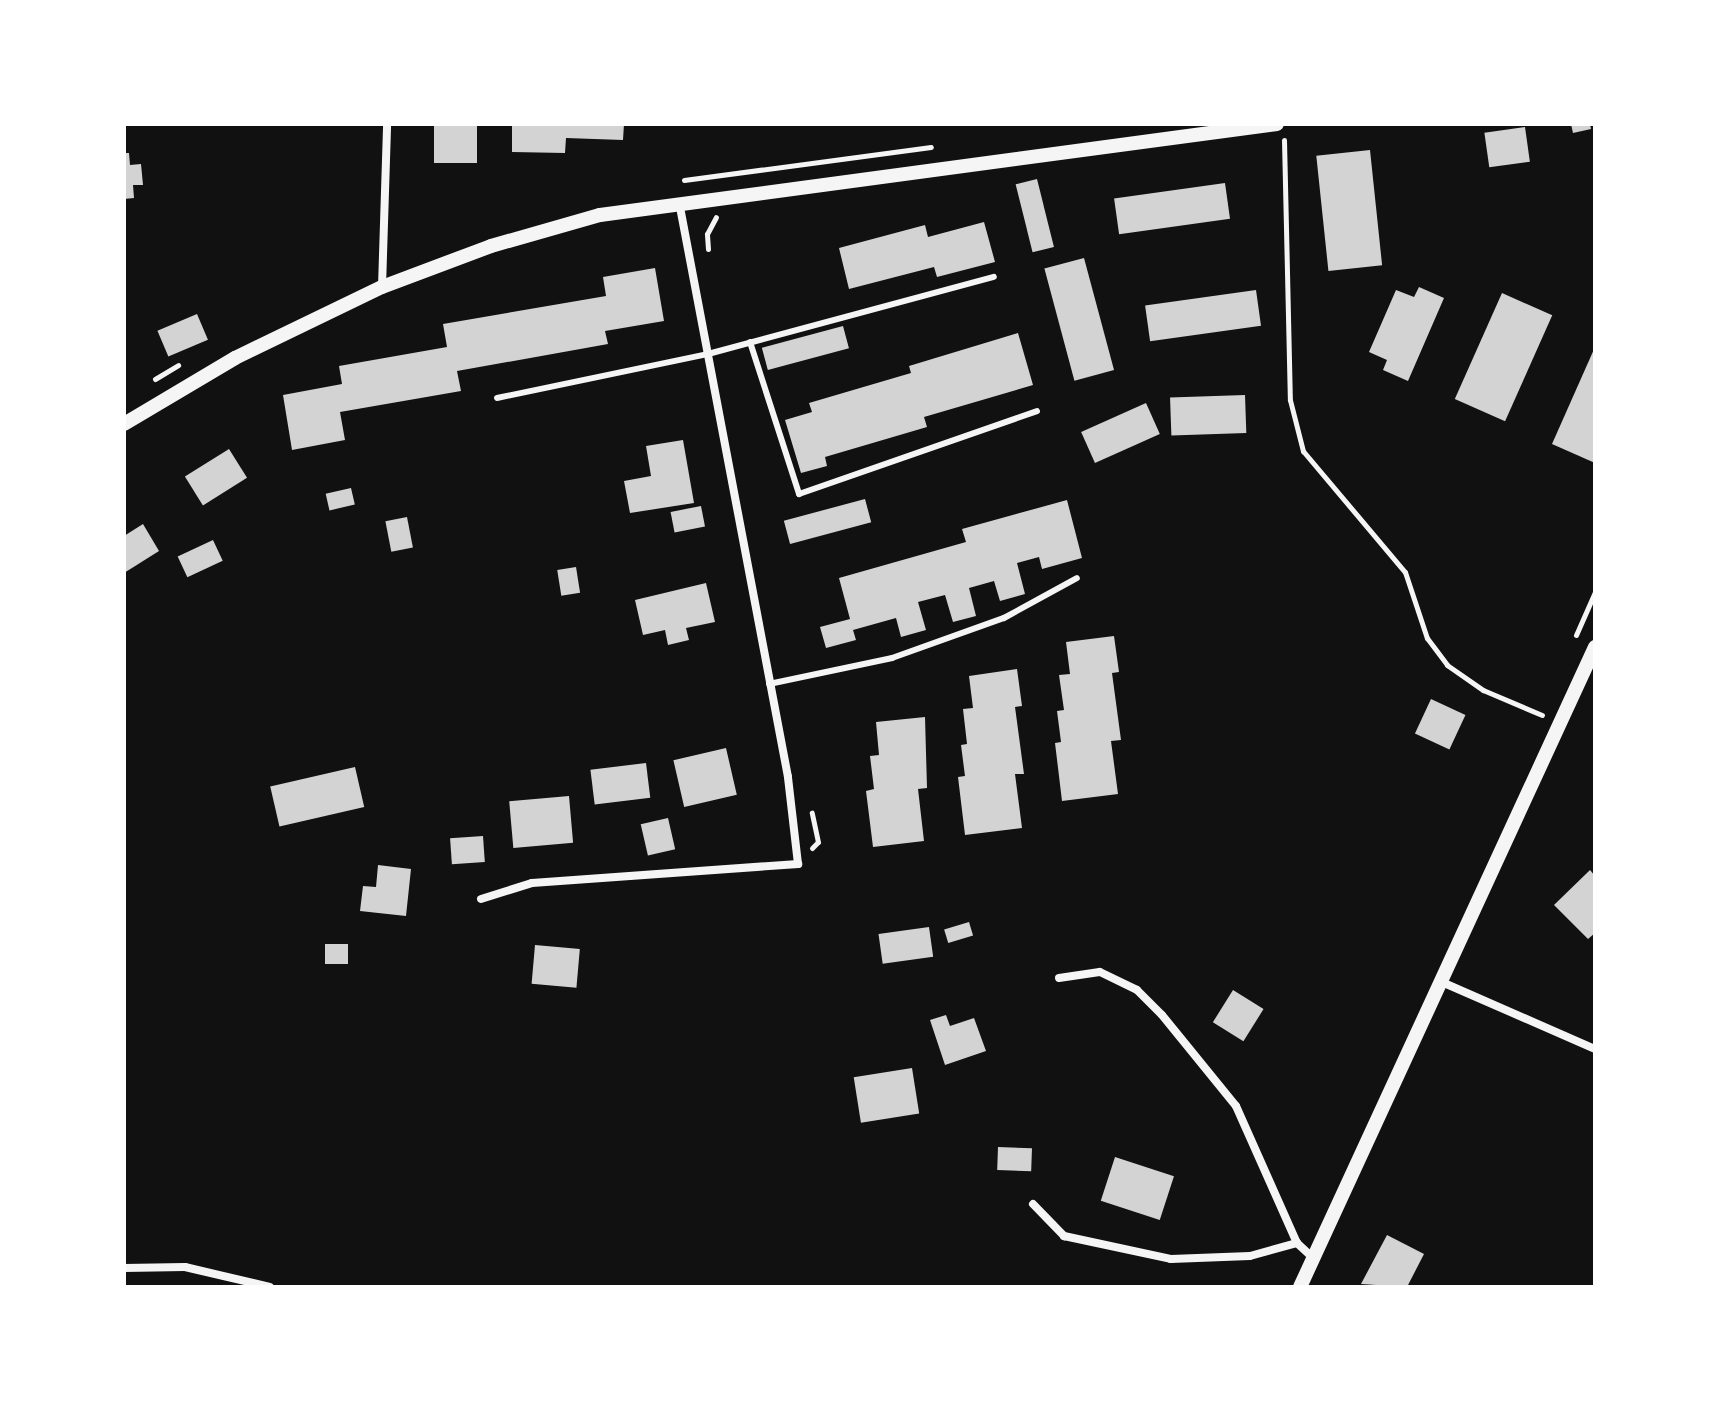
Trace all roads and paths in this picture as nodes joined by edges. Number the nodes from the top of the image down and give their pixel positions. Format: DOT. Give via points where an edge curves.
graph roads {
  1 [pos="387,124"];
  2 [pos="1277,124"];
  3 [pos="1283,124"];
  4 [pos="679,202"];
  5 [pos="994,277"];
  6 [pos="382,287"];
  7 [pos="750,342"];
  8 [pos="708,354"];
  9 [pos="497,398"];
  10 [pos="1037,411"];
  11 [pos="124,424"];
  12 [pos="1077,578"];
  13 [pos="1595,647"];
  14 [pos="768,685"];
  15 [pos="1561,723"];
  16 [pos="481,899"];
  17 [pos="1059,978"];
  18 [pos="1444,983"];
  19 [pos="1595,1049"];
  20 [pos="1033,1204"];
  21 [pos="1297,1243"];
  22 [pos="1314,1260"];
  23 [pos="124,1268"];
  24 [pos="270,1287"];
  25 [pos="1300,1287"];
  1 -- 6 [label="street"];
  2 -- 4 [label="street"];
  3 -- 15 [label="path" via="1290,400 1303,451 1405,572 1427,638 1447,665 1483,690"];
  4 -- 6 [label="street" via="600,215 491,246"];
  4 -- 8 [label="street"];
  5 -- 7 [label="lane"];
  6 -- 11 [label="street" via="235,358"];
  7 -- 8 [label="lane"];
  7 -- 10 [label="lane" via="799,494"];
  8 -- 9 [label="lane"];
  8 -- 14 [label="street"];
  12 -- 14 [label="lane" via="1004,618 892,658"];
  13 -- 15 [label="street"];
  14 -- 16 [label="street" via="788,777 798,864 532,883"];
  15 -- 18 [label="street"];
  17 -- 21 [label="street" via="1100,972 1137,990 1162,1015 1236,1106"];
  18 -- 19 [label="street"];
  18 -- 22 [label="street"];
  20 -- 21 [label="street" via="1064,1236 1171,1259 1250,1256"];
  21 -- 22 [label="street"];
  22 -- 25 [label="street"];
  23 -- 24 [label="street" via="185,1267"];
}
